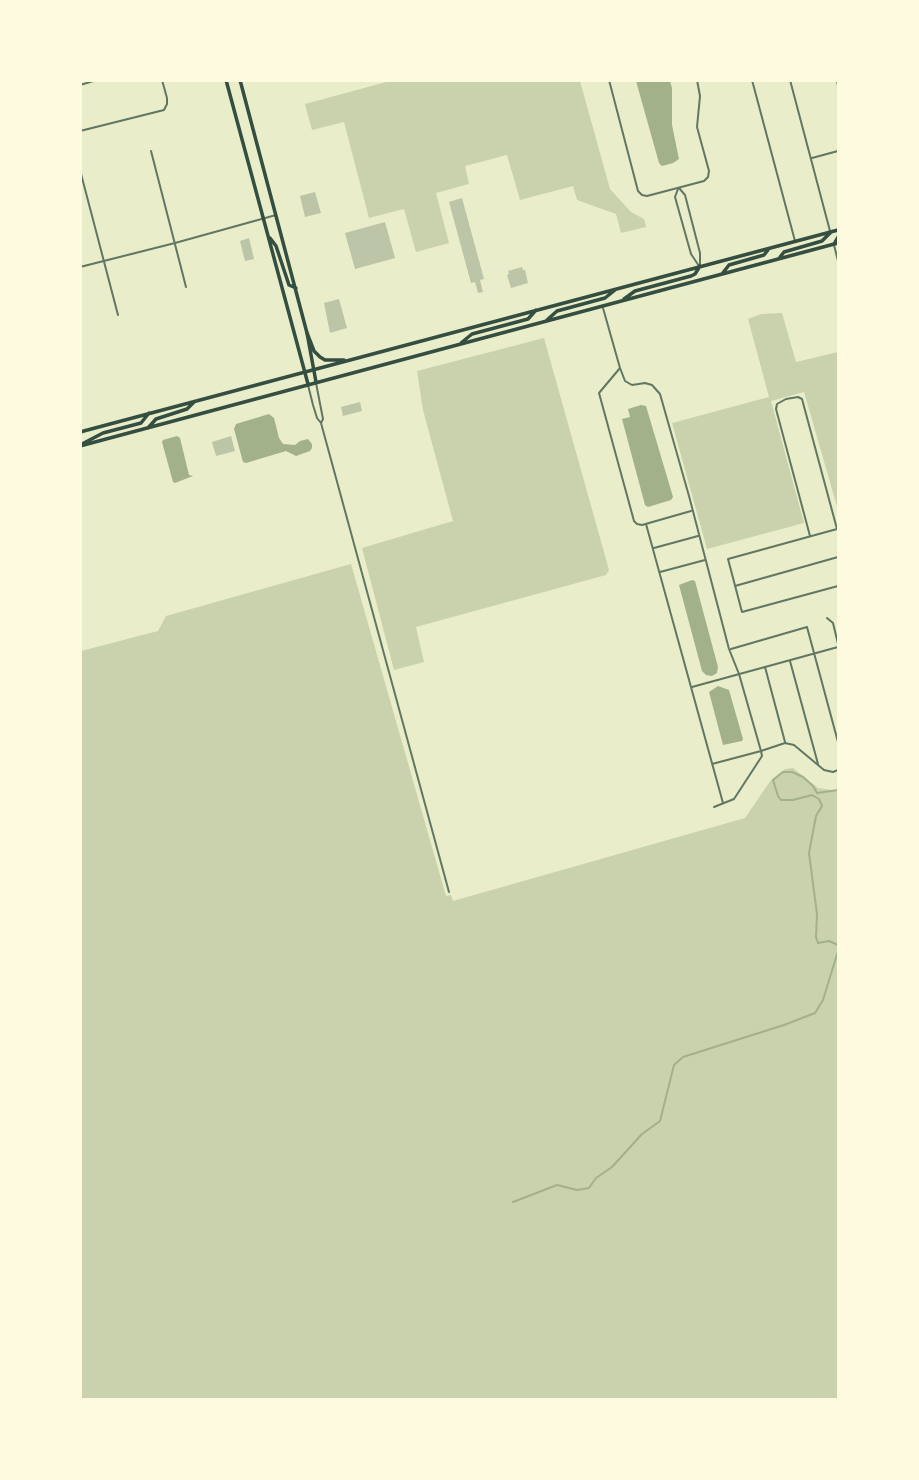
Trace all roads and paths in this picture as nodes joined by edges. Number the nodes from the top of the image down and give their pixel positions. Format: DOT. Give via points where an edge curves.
graph roads {
  1 [pos="97,80"];
  2 [pos="162,80"];
  3 [pos="226,80"];
  4 [pos="240,80"];
  5 [pos="609,80"];
  6 [pos="697,80"];
  7 [pos="752,80"];
  8 [pos="790,80"];
  9 [pos="837,80"];
  10 [pos="80,85"];
  11 [pos="838,86"];
  12 [pos="80,131"];
  13 [pos="151,151"];
  14 [pos="838,151"];
  15 [pos="811,159"];
  16 [pos="80,170"];
  17 [pos="678,188"];
  18 [pos="276,215"];
  19 [pos="264,218"];
  20 [pos="838,230"];
  21 [pos="831,232"];
  22 [pos="269,236"];
  23 [pos="838,237"];
  24 [pos="795,241"];
  25 [pos="175,243"];
  26 [pos="836,244"];
  27 [pos="769,248"];
  28 [pos="779,259"];
  29 [pos="105,260"];
  30 [pos="838,261"];
  31 [pos="700,266"];
  32 [pos="80,267"];
  33 [pos="722,274"];
  34 [pos="186,287"];
  35 [pos="296,288"];
  36 [pos="617,288"];
  37 [pos="622,301"];
  38 [pos="603,306"];
  39 [pos="536,310"];
  40 [pos="118,314"];
  41 [pos="546,321"];
  42 [pos="307,333"];
  43 [pos="460,344"];
  44 [pos="349,360"];
  45 [pos="620,368"];
  46 [pos="314,370"];
  47 [pos="305,372"];
  48 [pos="316,382"];
  49 [pos="308,384"];
  50 [pos="196,401"];
  51 [pos="149,413"];
  52 [pos="321,424"];
  53 [pos="148,428"];
  54 [pos="81,431"];
  55 [pos="80,445"];
  56 [pos="692,511"];
  57 [pos="646,524"];
  58 [pos="838,528"];
  59 [pos="698,536"];
  60 [pos="810,536"];
  61 [pos="653,548"];
  62 [pos="838,557"];
  63 [pos="705,560"];
  64 [pos="659,572"];
  65 [pos="735,586"];
  66 [pos="838,586"];
  67 [pos="827,618"];
  68 [pos="838,621"];
  69 [pos="833,622"];
  70 [pos="838,645"];
  71 [pos="729,649"];
  72 [pos="814,653"];
  73 [pos="789,660"];
  74 [pos="765,667"];
  75 [pos="740,674"];
  76 [pos="691,687"];
  77 [pos="838,742"];
  78 [pos="785,743"];
  79 [pos="761,751"];
  80 [pos="712,764"];
  81 [pos="818,765"];
  82 [pos="838,771"];
  83 [pos="723,803"];
  84 [pos="714,807"];
  85 [pos="449,892"];
  1 -- 10 [label="street"];
  2 -- 12 [label="street" via="167,98 164,110"];
  3 -- 19 [label="main road"];
  4 -- 18 [label="main road"];
  5 -- 17 [label="street" via="638,191 647,196"];
  6 -- 17 [label="street" via="697,127 708,177"];
  7 -- 24 [label="street"];
  8 -- 15 [label="street"];
  9 -- 11 [label="street"];
  13 -- 25 [label="street"];
  14 -- 15 [label="street"];
  15 -- 21 [label="street"];
  16 -- 29 [label="street"];
  17 -- 31 [label="street" via="685,195 701,253"];
  17 -- 31 [label="street" via="676,197 691,254"];
  18 -- 19 [label="street"];
  18 -- 35 [label="main road"];
  19 -- 22 [label="main road"];
  19 -- 25 [label="street"];
  20 -- 21 [label="main road"];
  21 -- 24 [label="main road"];
  21 -- 28 [label="main road" via="822,241 784,252"];
  22 -- 35 [label="main road" via="289,285"];
  22 -- 47 [label="main road"];
  23 -- 26 [label="main road"];
  24 -- 27 [label="main road"];
  25 -- 29 [label="street"];
  25 -- 34 [label="street"];
  26 -- 28 [label="main road"];
  26 -- 30 [label="street"];
  27 -- 31 [label="main road"];
  27 -- 33 [label="main road" via="764,254 729,265"];
  28 -- 33 [label="main road"];
  29 -- 32 [label="street"];
  29 -- 40 [label="street"];
  31 -- 36 [label="main road"];
  31 -- 37 [label="main road" via="691,276 635,291"];
  33 -- 37 [label="main road"];
  35 -- 42 [label="main road"];
  36 -- 39 [label="main road"];
  36 -- 41 [label="main road" via="605,298 557,311"];
  37 -- 38 [label="main road"];
  38 -- 41 [label="main road"];
  38 -- 45 [label="street"];
  39 -- 43 [label="main road" via="528,319 471,334"];
  39 -- 44 [label="main road"];
  41 -- 43 [label="main road"];
  42 -- 44 [label="main road" via="320,357"];
  42 -- 46 [label="main road"];
  43 -- 48 [label="main road"];
  44 -- 46 [label="main road"];
  45 -- 56 [label="street" via="625,381 652,385 660,394"];
  45 -- 57 [label="street" via="599,393 634,520"];
  46 -- 47 [label="main road"];
  46 -- 48 [label="main road"];
  47 -- 49 [label="main road"];
  47 -- 50 [label="main road"];
  48 -- 49 [label="main road"];
  48 -- 52 [label="street"];
  49 -- 52 [label="street"];
  49 -- 53 [label="main road"];
  50 -- 51 [label="main road"];
  50 -- 53 [label="main road" via="187,409 156,419"];
  51 -- 54 [label="main road"];
  51 -- 55 [label="main road" via="141,423"];
  52 -- 85 [label="street"];
  53 -- 55 [label="main road"];
  56 -- 57 [label="street"];
  56 -- 59 [label="street"];
  57 -- 61 [label="street"];
  58 -- 60 [label="street"];
  58 -- 60 [label="street" via="802,399 786,399 776,409"];
  59 -- 61 [label="street"];
  59 -- 63 [label="street"];
  60 -- 65 [label="street" via="728,559"];
  61 -- 64 [label="street"];
  62 -- 65 [label="street"];
  63 -- 64 [label="street"];
  63 -- 71 [label="street"];
  64 -- 76 [label="street"];
  65 -- 66 [label="street" via="742,612"];
  67 -- 69 [label="street"];
  68 -- 69 [label="street"];
  69 -- 70 [label="street"];
  70 -- 72 [label="street"];
  71 -- 72 [label="street" via="807,627"];
  71 -- 75 [label="street"];
  72 -- 73 [label="street"];
  72 -- 77 [label="street"];
  73 -- 74 [label="street"];
  73 -- 81 [label="street"];
  74 -- 75 [label="street"];
  74 -- 78 [label="street"];
  75 -- 76 [label="street"];
  75 -- 79 [label="street"];
  76 -- 80 [label="street"];
  78 -- 79 [label="street"];
  78 -- 81 [label="street"];
  79 -- 80 [label="street"];
  79 -- 83 [label="street" via="734,799"];
  80 -- 83 [label="street"];
  81 -- 82 [label="street"];
  83 -- 84 [label="street"];
}
